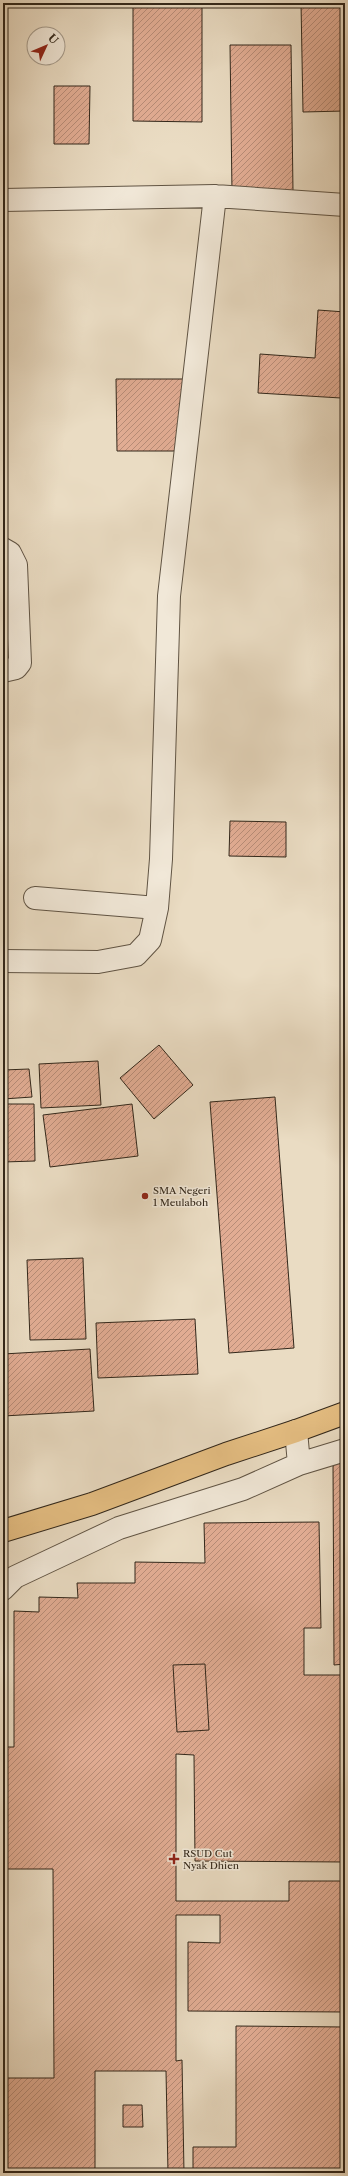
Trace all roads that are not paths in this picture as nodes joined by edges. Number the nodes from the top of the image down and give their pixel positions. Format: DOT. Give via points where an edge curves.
graph roads {
  1 [pos="215,196"];
  2 [pos="3,200"];
  3 [pos="345,205"];
  4 [pos="3,550"];
  5 [pos="3,671"];
  6 [pos="35,898"];
  7 [pos="157,908"];
  8 [pos="3,961"];
  9 [pos="345,1412"];
  10 [pos="296,1431"];
  11 [pos="345,1450"];
  12 [pos="299,1464"];
  13 [pos="3,1531"];
  14 [pos="3,1589"];
  1 -- 2 [label="street"];
  1 -- 3 [label="street"];
  1 -- 7 [label="street" via="169,596 162,859"];
  4 -- 5 [label="street" via="10,553 16,565 20,663 16,668"];
  6 -- 7 [label="street"];
  7 -- 8 [label="street" via="150,940 136,955 98,962"];
  9 -- 10 [label="main road"];
  10 -- 12 [label="street"];
  10 -- 13 [label="main road" via="92,1504"];
  11 -- 12 [label="street"];
  12 -- 14 [label="street" via="243,1489 119,1528 15,1577"];
}
